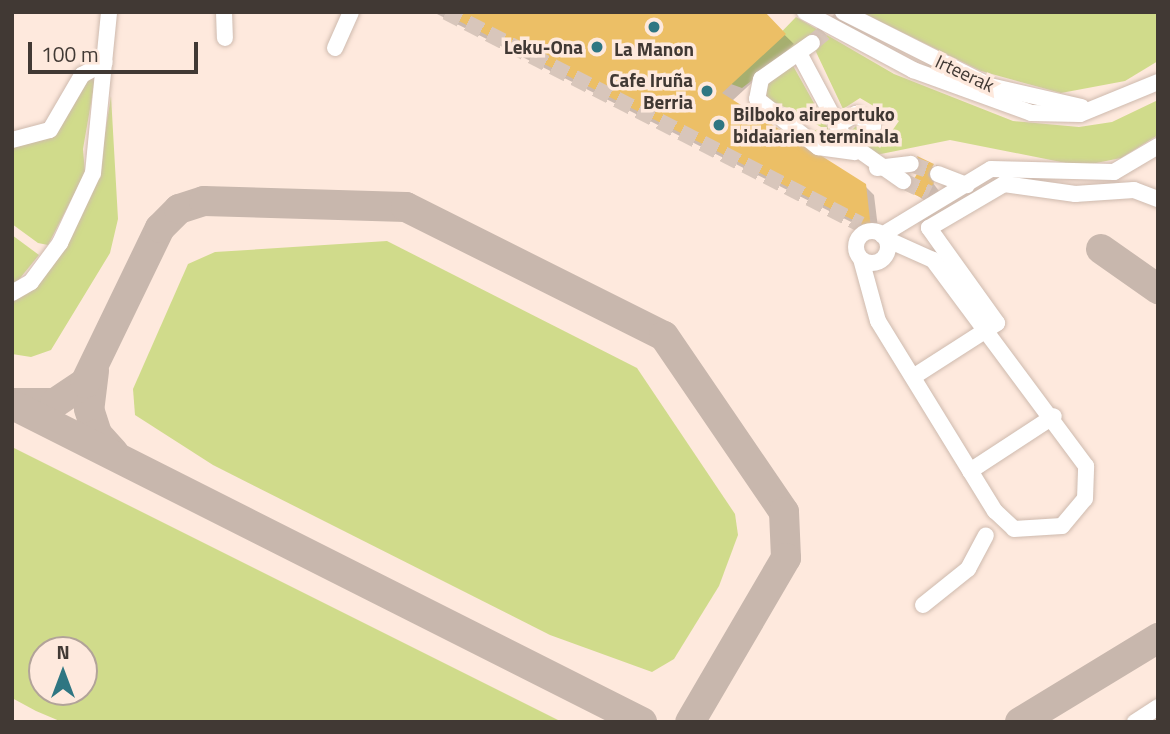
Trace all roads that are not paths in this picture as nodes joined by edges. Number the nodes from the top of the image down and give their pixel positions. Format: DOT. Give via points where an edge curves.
graph roads {
  1 [pos="109,12"];
  2 [pos="224,12"];
  3 [pos="351,12"];
  4 [pos="805,12"];
  5 [pos="843,12"];
  6 [pos="225,38"];
  7 [pos="335,48"];
  8 [pos="105,62"];
  9 [pos="1158,82"];
  10 [pos="1096,108"];
  11 [pos="837,125"];
  12 [pos="873,126"];
  13 [pos="12,140"];
  14 [pos="1158,146"];
  15 [pos="855,152"];
  16 [pos="911,164"];
  17 [pos="877,167"];
  18 [pos="938,174"];
  19 [pos="903,181"];
  20 [pos="967,185"];
  21 [pos="929,193"];
  22 [pos="1158,199"];
  23 [pos="944,200"];
  24 [pos="874,233"];
  25 [pos="861,259"];
  26 [pos="12,293"];
  27 [pos="986,329"];
  28 [pos="913,377"];
  29 [pos="1054,416"];
  30 [pos="970,471"];
  31 [pos="982,490"];
  32 [pos="1014,529"];
  33 [pos="986,535"];
  34 [pos="923,605"];
  35 [pos="1158,707"];
  36 [pos="1135,722"];
  1 -- 8 [label="street"];
  2 -- 6 [label="street"];
  3 -- 7 [label="street"];
  4 -- 10 [label="street" via="912,70 997,104 1051,116"];
  5 -- 10 [label="street, Irteerak" via="990,86 1049,104"];
  8 -- 13 [label="street" via="82,75 50,130"];
  8 -- 26 [label="street" via="93,173 60,243 31,282"];
  9 -- 10 [label="street"];
  11 -- 12 [label="street" via="856,114"];
  11 -- 15 [label="street"];
  11 -- 15 [label="street" via="806,49 761,79 757,99 818,147"];
  14 -- 20 [label="street" via="1114,172 991,169"];
  15 -- 17 [label="street"];
  16 -- 17 [label="street"];
  17 -- 19 [label="street"];
  18 -- 20 [label="street"];
  20 -- 23 [label="street"];
  21 -- 23 [label="street"];
  22 -- 27 [label="street" via="1133,190 1075,194 1004,184 929,228 997,323"];
  23 -- 24 [label="street"];
  24 -- 25 [label="street" via="857,244"];
  24 -- 25 [label="street" via="882,260"];
  24 -- 27 [label="street" via="933,260"];
  25 -- 28 [label="street" via="878,321"];
  27 -- 28 [label="street"];
  27 -- 29 [label="street"];
  28 -- 30 [label="street"];
  29 -- 30 [label="street"];
  29 -- 32 [label="street" via="1086,466 1085,499 1062,526"];
  30 -- 31 [label="street"];
  31 -- 32 [label="street"];
  31 -- 33 [label="street"];
  32 -- 33 [label="street"];
  33 -- 34 [label="street" via="968,569"];
  35 -- 36 [label="street"];
}
